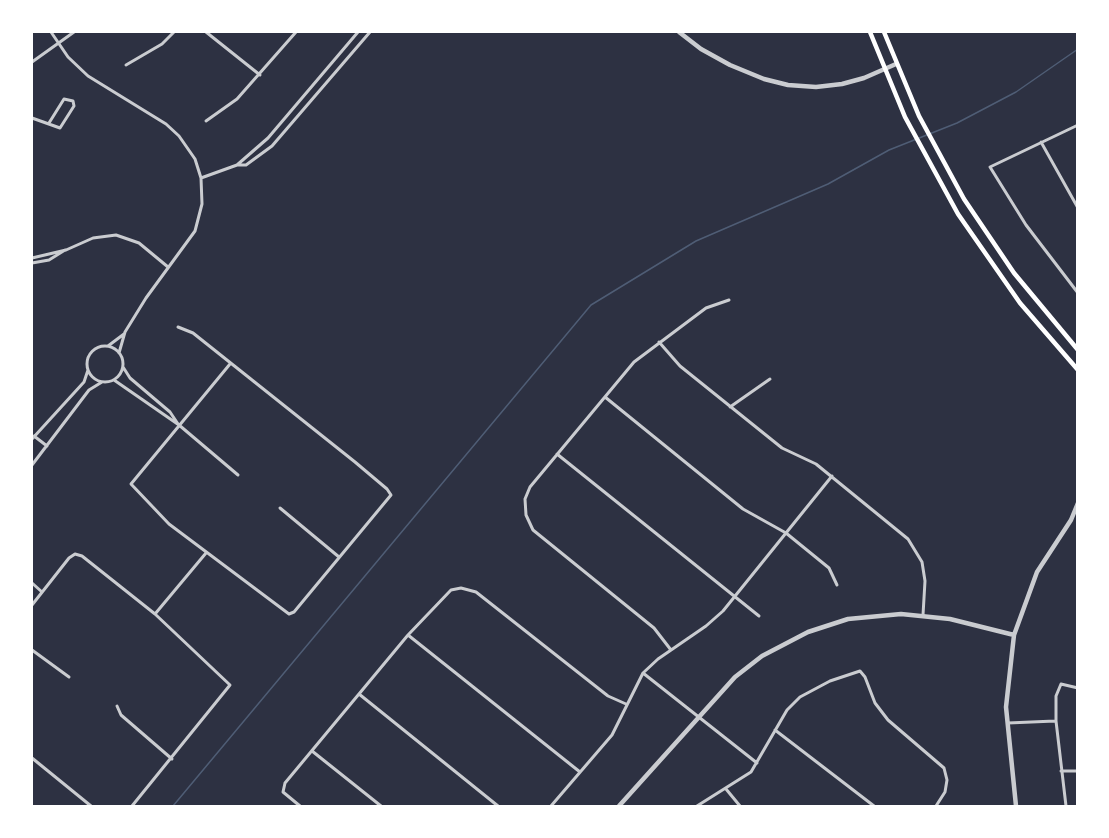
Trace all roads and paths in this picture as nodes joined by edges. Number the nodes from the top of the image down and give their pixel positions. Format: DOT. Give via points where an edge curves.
graph roads {
  1 [pos="51,32"];
  2 [pos="74,32"];
  3 [pos="174,32"];
  4 [pos="206,32"];
  5 [pos="296,32"];
  6 [pos="358,32"];
  7 [pos="370,32"];
  8 [pos="679,32"];
  9 [pos="870,32"];
  10 [pos="884,32"];
  11 [pos="57,41"];
  12 [pos="32,62"];
  13 [pos="896,64"];
  14 [pos="126,65"];
  15 [pos="884,70"];
  16 [pos="260,75"];
  17 [pos="287,117"];
  18 [pos="32,118"];
  19 [pos="206,121"];
  20 [pos="293,122"];
  21 [pos="49,123"];
  22 [pos="1077,125"];
  23 [pos="1041,142"];
  24 [pos="237,165"];
  25 [pos="201,178"];
  26 [pos="1077,208"];
  27 [pos="66,250"];
  28 [pos="48,255"];
  29 [pos="32,258"];
  30 [pos="50,260"];
  31 [pos="32,263"];
  32 [pos="168,267"];
  33 [pos="1077,292"];
  34 [pos="729,300"];
  35 [pos="178,327"];
  36 [pos="125,332"];
  37 [pos="658,342"];
  38 [pos="107,346"];
  39 [pos="1077,350"];
  40 [pos="120,353"];
  41 [pos="230,364"];
  42 [pos="123,367"];
  43 [pos="88,369"];
  44 [pos="1077,370"];
  45 [pos="770,379"];
  46 [pos="114,380"];
  47 [pos="104,382"];
  48 [pos="605,397"];
  49 [pos="730,407"];
  50 [pos="179,425"];
  51 [pos="33,438"];
  52 [pos="47,446"];
  53 [pos="557,454"];
  54 [pos="32,465"];
  55 [pos="238,475"];
  56 [pos="832,476"];
  57 [pos="1077,503"];
  58 [pos="280,508"];
  59 [pos="1077,515"];
  60 [pos="1071,520"];
  61 [pos="786,533"];
  62 [pos="206,553"];
  63 [pos="339,557"];
  64 [pos="32,583"];
  65 [pos="837,585"];
  66 [pos="42,592"];
  67 [pos="32,593"];
  68 [pos="735,597"];
  69 [pos="38,598"];
  70 [pos="32,605"];
  71 [pos="154,614"];
  72 [pos="923,615"];
  73 [pos="759,616"];
  74 [pos="408,635"];
  75 [pos="1014,635"];
  76 [pos="32,650"];
  77 [pos="671,650"];
  78 [pos="643,672"];
  79 [pos="69,676"];
  80 [pos="1077,688"];
  81 [pos="359,694"];
  82 [pos="626,704"];
  83 [pos="117,706"];
  84 [pos="698,716"];
  85 [pos="1056,721"];
  86 [pos="1006,723"];
  87 [pos="775,730"];
  88 [pos="312,751"];
  89 [pos="32,758"];
  90 [pos="172,759"];
  91 [pos="757,763"];
  92 [pos="1061,771"];
  93 [pos="1077,771"];
  94 [pos="580,772"];
  95 [pos="726,789"];
  96 [pos="91,807"];
  97 [pos="132,807"];
  98 [pos="300,807"];
  99 [pos="381,807"];
  100 [pos="498,807"];
  101 [pos="551,807"];
  102 [pos="619,807"];
  103 [pos="697,807"];
  104 [pos="740,807"];
  105 [pos="874,807"];
  106 [pos="936,807"];
  107 [pos="1016,807"];
  108 [pos="1066,807"];
  1 -- 11 [label="street"];
  2 -- 11 [label="street"];
  3 -- 14 [label="street" via="162,44"];
  4 -- 16 [label="street"];
  5 -- 16 [label="street"];
  6 -- 17 [label="street"];
  7 -- 20 [label="street"];
  8 -- 15 [label="street" via="730,65 788,85 842,84"];
  9 -- 15 [label="main road"];
  10 -- 13 [label="main road"];
  11 -- 12 [label="street"];
  11 -- 25 [label="street" via="94,82 172,129 190,151"];
  13 -- 15 [label="street"];
  13 -- 39 [label="main road" via="919,116 970,209 1008,265"];
  15 -- 44 [label="main road" via="922,151 958,214 994,268"];
  16 -- 19 [label="street" via="237,99"];
  17 -- 20 [label="street"];
  17 -- 24 [label="street"];
  18 -- 21 [label="street"];
  20 -- 24 [label="street" via="267,151 246,165"];
  21 -- 21 [label="street" via="60,128 74,106 73,101 64,99"];
  22 -- 23 [label="street"];
  23 -- 26 [label="street"];
  23 -- 33 [label="street" via="990,167 1026,225"];
  24 -- 25 [label="street"];
  25 -- 32 [label="street" via="202,204 197,226"];
  27 -- 28 [label="street"];
  27 -- 30 [label="street"];
  27 -- 32 [label="street" via="93,238 116,235 139,243"];
  28 -- 29 [label="street"];
  28 -- 30 [label="street"];
  30 -- 31 [label="street"];
  32 -- 36 [label="street"];
  34 -- 37 [label="street" via="706,308"];
  35 -- 41 [label="street" via="193,333"];
  36 -- 38 [label="street"];
  36 -- 40 [label="street"];
  37 -- 48 [label="street" via="634,362"];
  37 -- 49 [label="street" via="674,361"];
  38 -- 40 [label="street"];
  38 -- 43 [label="street" via="92,352"];
  40 -- 42 [label="street"];
  41 -- 50 [label="street"];
  41 -- 63 [label="street" via="391,495"];
  42 -- 46 [label="street"];
  42 -- 50 [label="street"];
  43 -- 47 [label="street" via="94,378"];
  43 -- 51 [label="street" via="84,382"];
  45 -- 49 [label="street"];
  46 -- 47 [label="street"];
  46 -- 50 [label="street"];
  47 -- 52 [label="street" via="89,390"];
  48 -- 53 [label="street"];
  48 -- 61 [label="street" via="743,509"];
  49 -- 56 [label="street" via="782,448"];
  50 -- 55 [label="street"];
  50 -- 62 [label="street" via="131,484 169,524"];
  51 -- 52 [label="street"];
  52 -- 54 [label="street"];
  53 -- 68 [label="street"];
  53 -- 77 [label="street" via="525,499 526,515 533,530 654,628"];
  56 -- 61 [label="street"];
  56 -- 72 [label="street" via="914,546 924,574"];
  57 -- 60 [label="street"];
  58 -- 63 [label="street"];
  59 -- 60 [label="street"];
  60 -- 75 [label="street" via="1037,572"];
  61 -- 65 [label="street" via="829,568"];
  61 -- 68 [label="street"];
  62 -- 63 [label="street" via="289,614"];
  62 -- 71 [label="street"];
  64 -- 66 [label="street"];
  66 -- 69 [label="street"];
  66 -- 71 [label="street" via="75,554"];
  67 -- 69 [label="street"];
  68 -- 73 [label="street"];
  68 -- 77 [label="street" via="706,626"];
  69 -- 70 [label="street"];
  71 -- 90 [label="street" via="230,685"];
  72 -- 75 [label="street"];
  72 -- 84 [label="street" via="861,617 799,636 744,669"];
  74 -- 81 [label="street"];
  74 -- 82 [label="street" via="445,594 461,588 483,596 608,696"];
  74 -- 94 [label="street"];
  75 -- 86 [label="street" via="1007,677"];
  76 -- 79 [label="street"];
  77 -- 78 [label="street"];
  78 -- 82 [label="street"];
  78 -- 84 [label="street"];
  80 -- 85 [label="street" via="1061,684 1056,696"];
  81 -- 88 [label="street"];
  81 -- 100 [label="street"];
  82 -- 94 [label="street" via="612,735"];
  83 -- 90 [label="street" via="121,715"];
  84 -- 91 [label="street"];
  84 -- 102 [label="street"];
  85 -- 86 [label="street"];
  85 -- 92 [label="street"];
  86 -- 107 [label="street"];
  87 -- 91 [label="street"];
  87 -- 105 [label="street"];
  87 -- 106 [label="street" via="800,697 860,671 888,720 944,768 945,792"];
  88 -- 98 [label="street" via="286,782 283,792"];
  88 -- 99 [label="street"];
  89 -- 96 [label="street"];
  90 -- 97 [label="street"];
  91 -- 95 [label="street" via="751,772"];
  92 -- 93 [label="street"];
  92 -- 108 [label="street"];
  94 -- 101 [label="street"];
  95 -- 103 [label="street"];
  95 -- 104 [label="street"];
}
